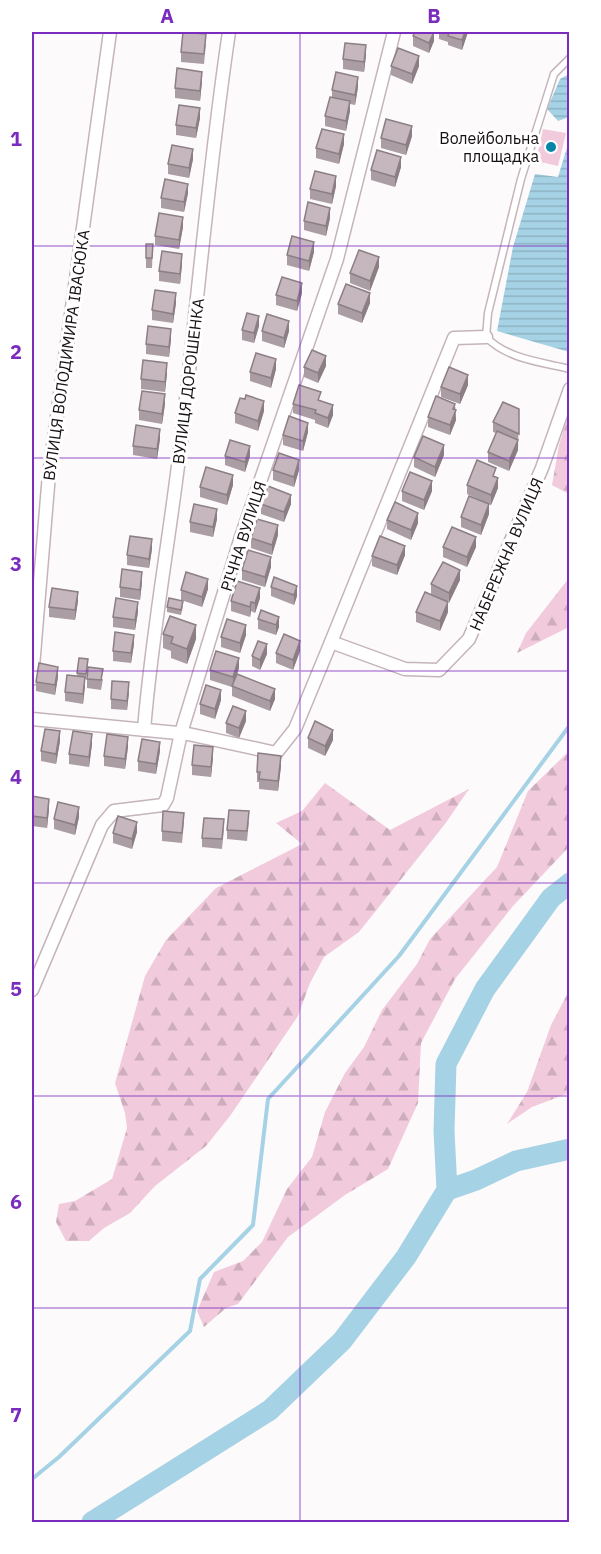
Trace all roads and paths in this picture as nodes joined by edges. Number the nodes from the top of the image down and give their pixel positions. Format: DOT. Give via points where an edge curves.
graph roads {
  1 [pos="110,32"];
  2 [pos="229,32"];
  3 [pos="394,32"];
  4 [pos="570,58"];
  5 [pos="486,337"];
  6 [pos="570,369"];
  7 [pos="570,389"];
  8 [pos="331,642"];
  9 [pos="32,679"];
  10 [pos="32,719"];
  11 [pos="144,730"];
  12 [pos="182,733"];
  13 [pos="32,990"];
  1 -- 9 [label="street, ВУЛИЦЯ ВОЛОДИМИРА ІВАСЮКА" via="49,474"];
  2 -- 11 [label="street, ВУЛИЦЯ ДОРОШЕНКА"];
  3 -- 12 [label="street, РІЧНА ВУЛИЦЯ" via="337,259 241,537"];
  4 -- 5 [label="lane" via="554,74 521,179 488,313"];
  5 -- 6 [label="lane" via="518,357"];
  5 -- 8 [label="street" via="454,338"];
  7 -- 8 [label="street, НАБЕРЕЖНА ВУЛИЦЯ" via="542,468 469,639 439,670 405,669"];
  8 -- 12 [label="street" via="295,729 276,753"];
  10 -- 11 [label="street"];
  11 -- 12 [label="street"];
  12 -- 13 [label="street, РІЧНА ВУЛИЦЯ" via="163,805 114,811 102,825"];
}
